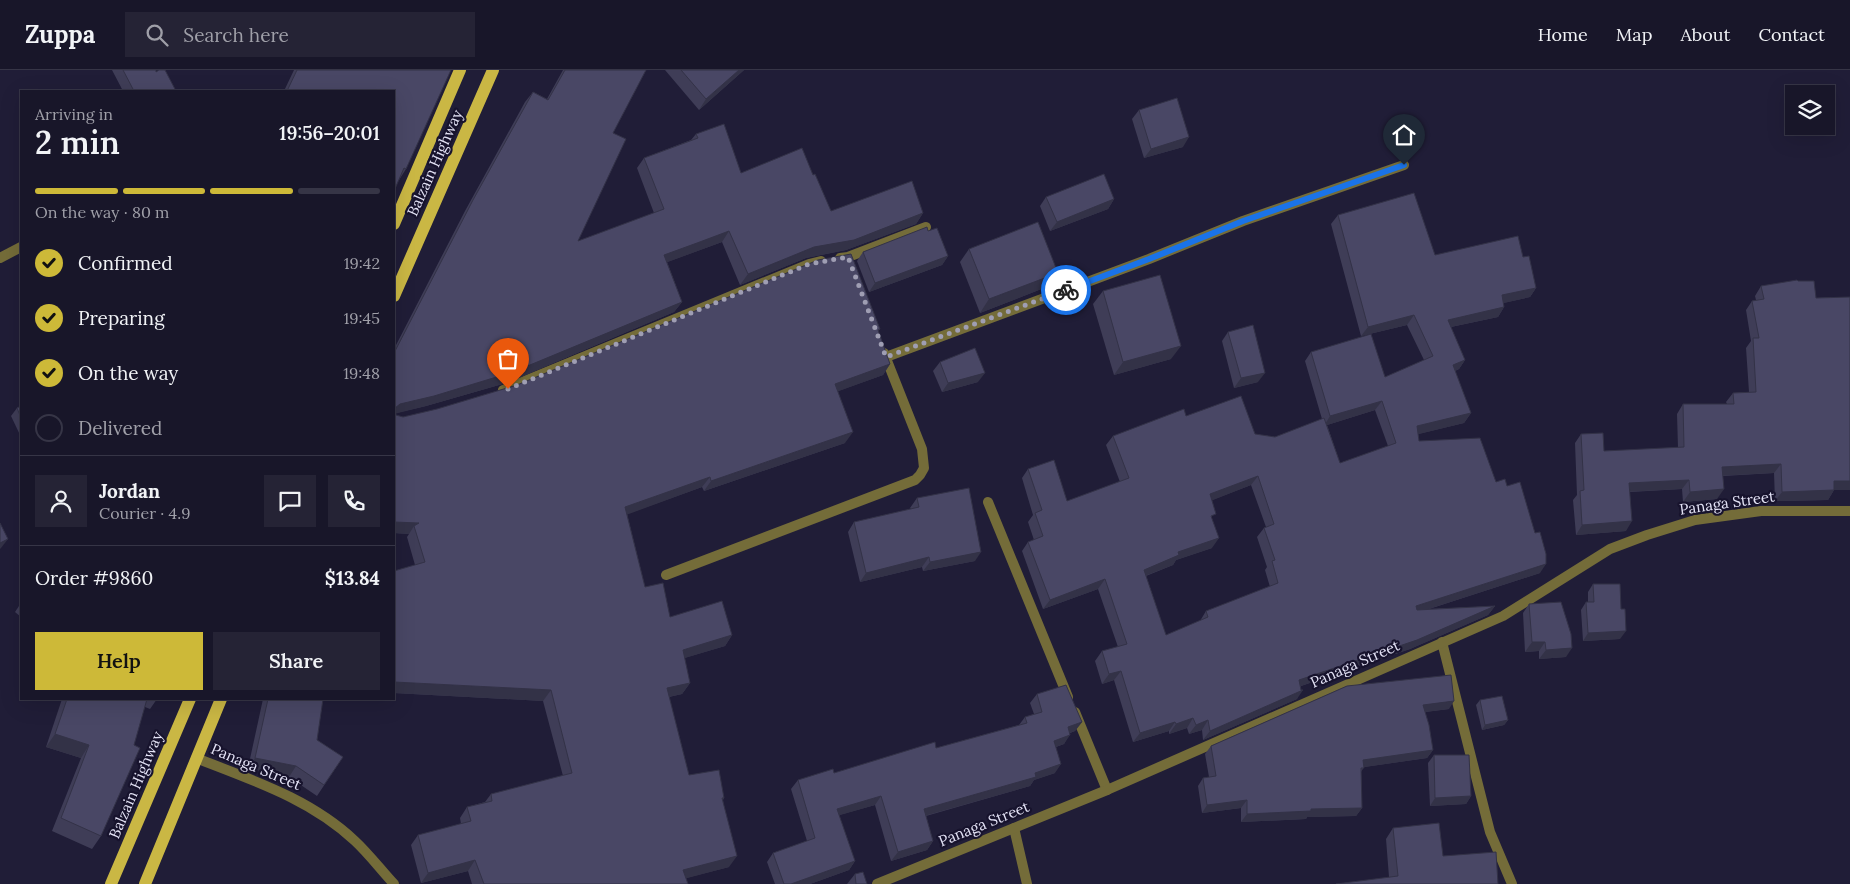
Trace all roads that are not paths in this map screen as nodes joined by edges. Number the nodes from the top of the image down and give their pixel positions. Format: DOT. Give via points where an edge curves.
graph roads {
  1 [pos="460,70"];
  2 [pos="493,70"];
  3 [pos="1404,165"];
  4 [pos="395,222"];
  5 [pos="926,228"];
  6 [pos="20,248"];
  7 [pos="0,258"];
  8 [pos="395,294"];
  9 [pos="879,339"];
  10 [pos="886,357"];
  11 [pos="490,394"];
  12 [pos="988,502"];
  13 [pos="1850,510"];
  14 [pos="666,575"];
  15 [pos="1442,642"];
  16 [pos="190,700"];
  17 [pos="221,700"];
  18 [pos="196,758"];
  19 [pos="1107,790"];
  20 [pos="1014,828"];
  21 [pos="111,884"];
  22 [pos="145,884"];
  23 [pos="394,884"];
  24 [pos="877,884"];
  25 [pos="1027,884"];
  26 [pos="1512,884"];
  1 -- 4 [label="main road, Balzain Highway"];
  2 -- 8 [label="main road, Balzain Highway"];
  3 -- 10 [label="street" via="1243,221"];
  5 -- 11 [label="street" via="849,261 809,264"];
  6 -- 7 [label="street"];
  9 -- 10 [label="street"];
  10 -- 14 [label="street" via="922,449 924,468 915,480"];
  12 -- 19 [label="street"];
  13 -- 15 [label="street, Panaga Street" via="1762,510 1695,520 1646,535 1610,550 1503,616"];
  15 -- 19 [label="street, Panaga Street"];
  15 -- 26 [label="street" via="1490,832"];
  16 -- 21 [label="main road, Balzain Highway"];
  17 -- 18 [label="main road"];
  18 -- 22 [label="main road"];
  18 -- 23 [label="street, Panaga Street" via="277,790 324,816 355,841"];
  19 -- 20 [label="street, Panaga Street"];
  20 -- 24 [label="street, Panaga Street"];
  20 -- 25 [label="street"];
}
